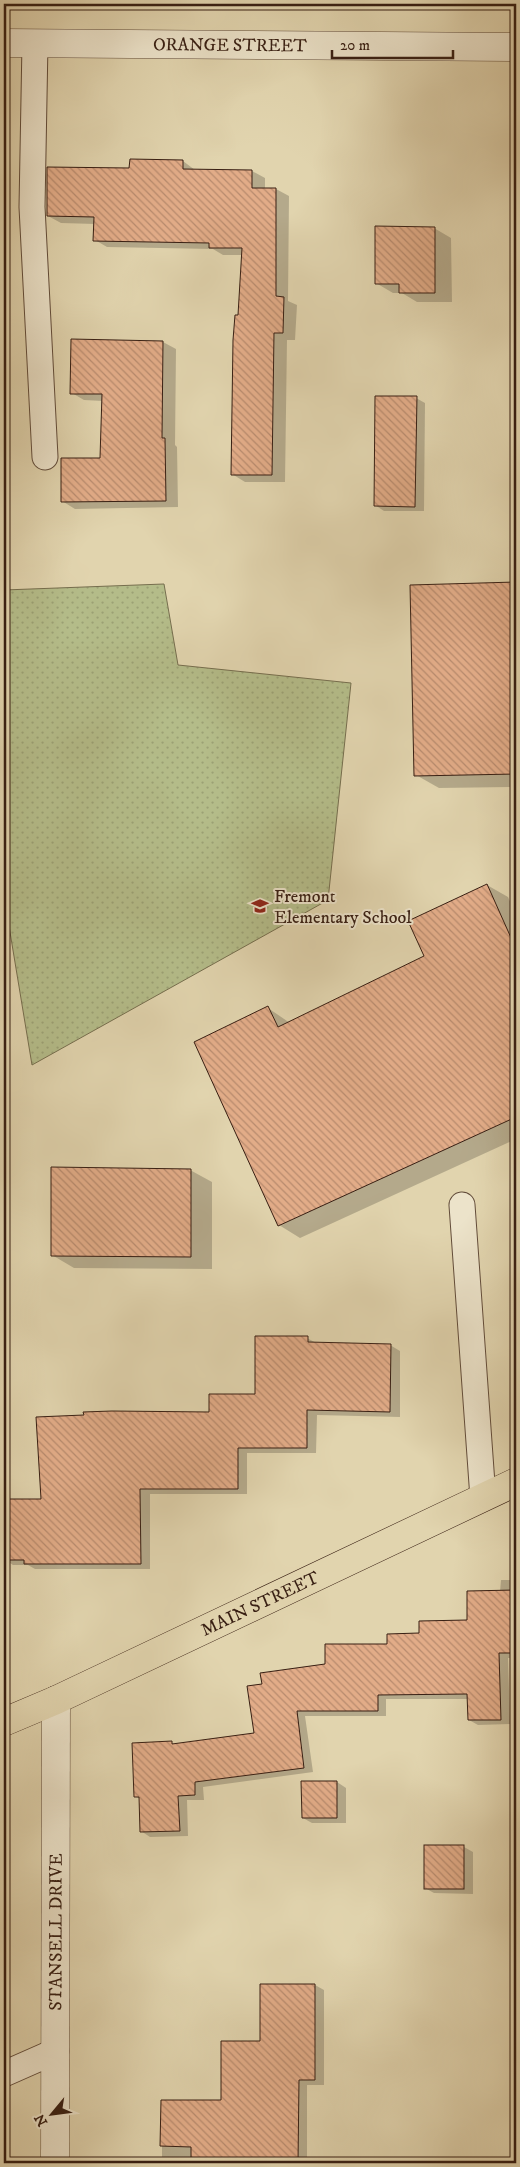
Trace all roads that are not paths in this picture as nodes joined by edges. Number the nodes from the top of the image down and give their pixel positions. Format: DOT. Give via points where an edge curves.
graph roads {
  1 [pos="4,43"];
  2 [pos="35,43"];
  3 [pos="516,47"];
  4 [pos="45,457"];
  5 [pos="462,1205"];
  6 [pos="516,1482"];
  7 [pos="483,1498"];
  8 [pos="56,1700"];
  9 [pos="4,1722"];
  10 [pos="56,2051"];
  11 [pos="4,2074"];
  12 [pos="55,2163"];
  1 -- 2 [label="street, ORANGE STREET"];
  2 -- 3 [label="street, ORANGE STREET"];
  2 -- 4 [label="lane" via="32,208"];
  5 -- 7 [label="lane"];
  6 -- 7 [label="main road, MAIN STREET"];
  7 -- 8 [label="main road, MAIN STREET"];
  8 -- 9 [label="main road, MAIN STREET"];
  8 -- 10 [label="street, STANSELL DRIVE"];
  10 -- 11 [label="lane"];
  10 -- 12 [label="street, STANSELL DRIVE"];
}
